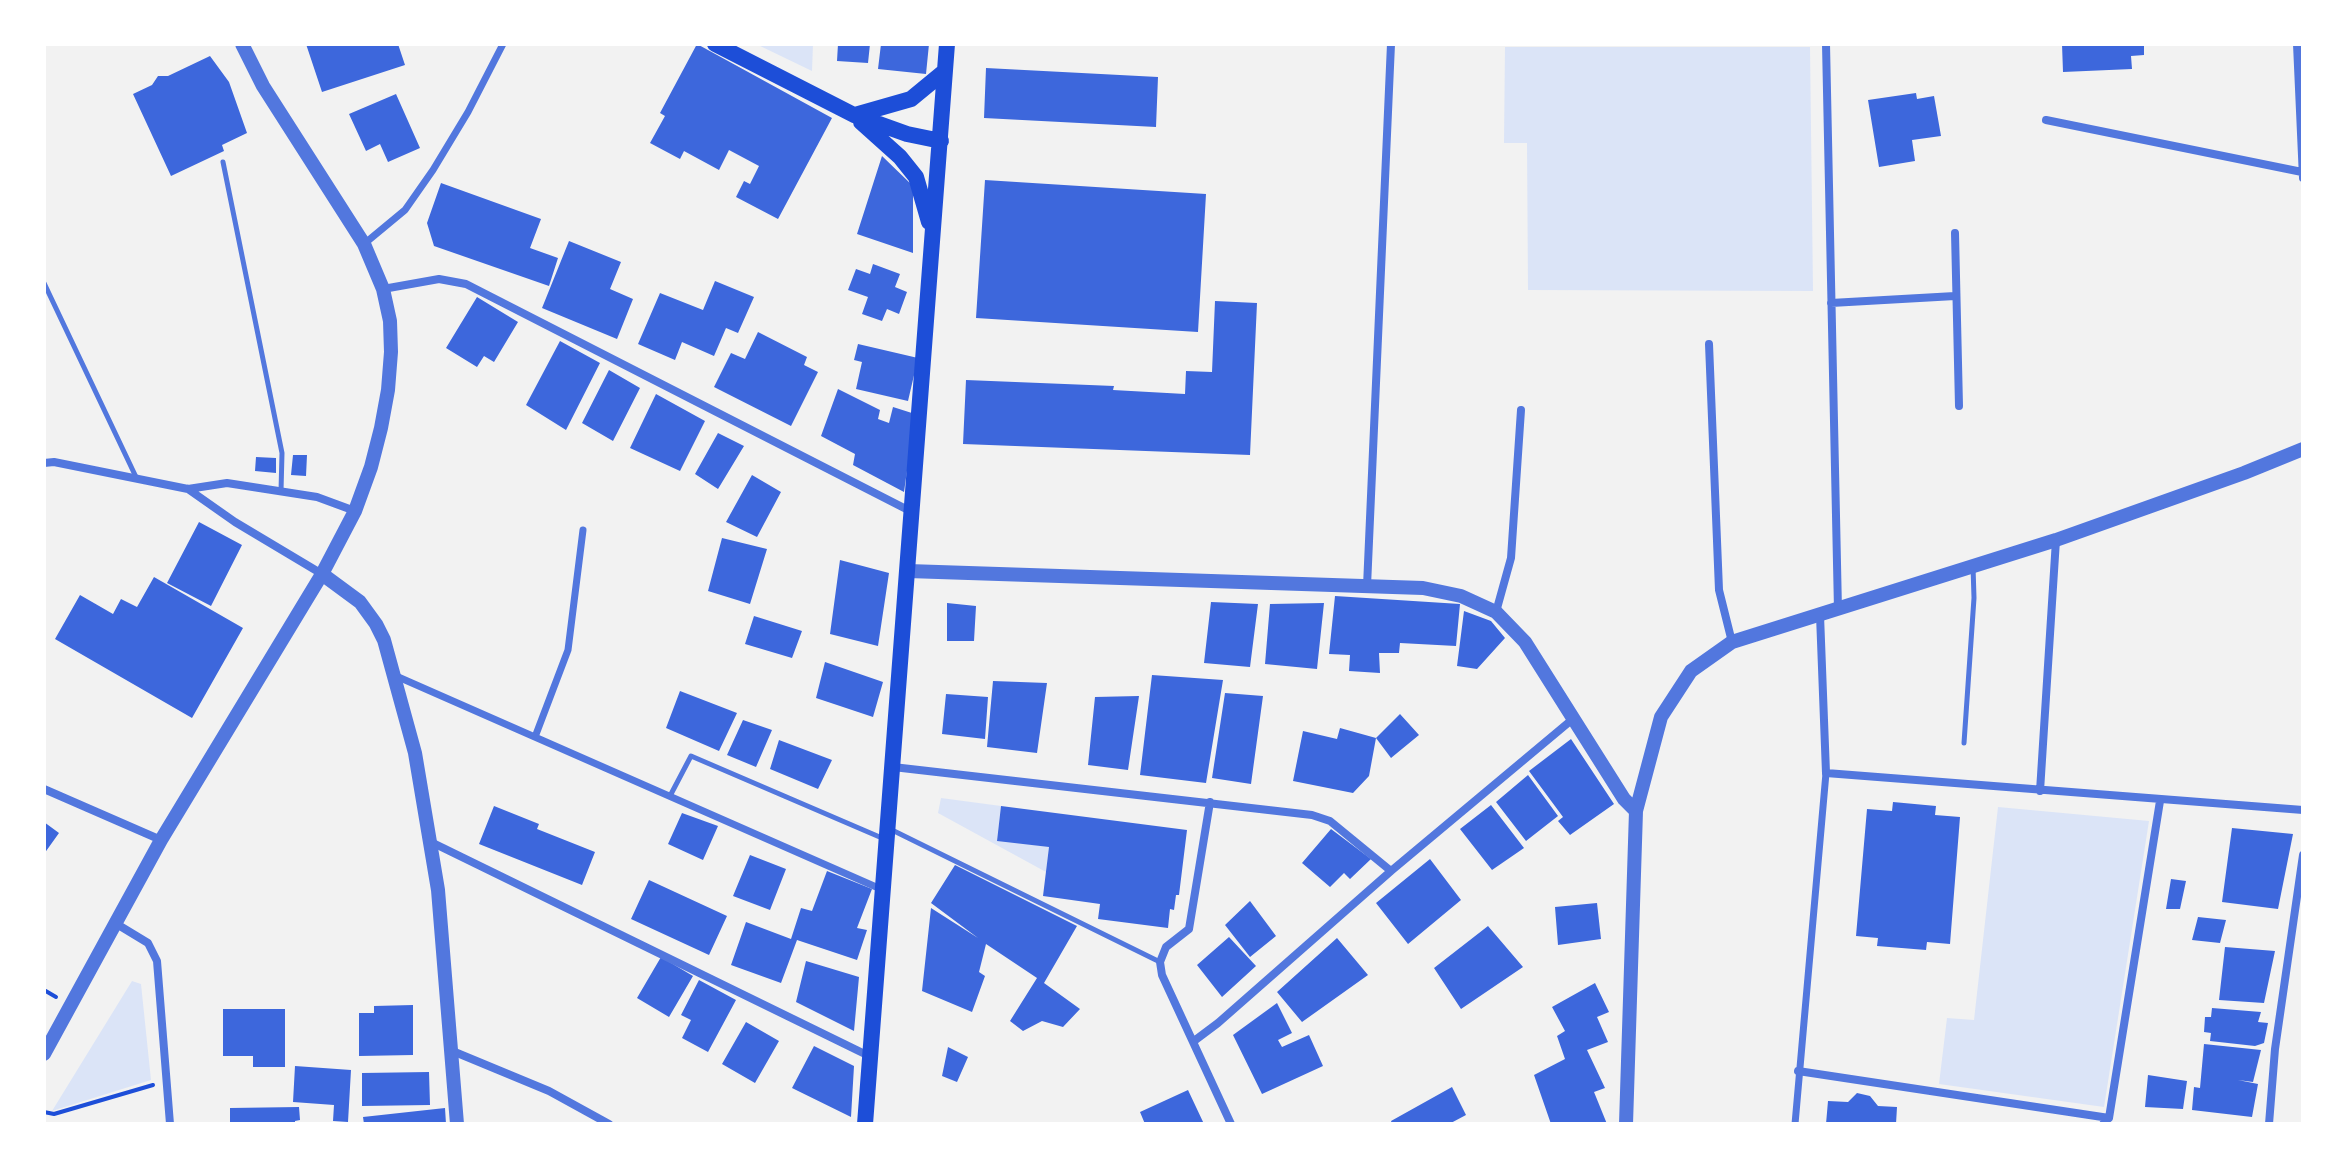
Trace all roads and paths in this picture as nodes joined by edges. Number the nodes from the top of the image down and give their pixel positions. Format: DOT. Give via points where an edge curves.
graph roads {
  1 [pos="242,44"];
  2 [pos="503,44"];
  3 [pos="715,44"];
  4 [pos="947,44"];
  5 [pos="1391,44"];
  6 [pos="1826,44"];
  7 [pos="2297,44"];
  8 [pos="945,71"];
  9 [pos="854,115"];
  10 [pos="2046,120"];
  11 [pos="941,141"];
  12 [pos="223,162"];
  13 [pos="2302,172"];
  14 [pos="2303,178"];
  15 [pos="1955,233"];
  16 [pos="933,242"];
  17 [pos="364,244"];
  18 [pos="44,283"];
  19 [pos="383,289"];
  20 [pos="1955,296"];
  21 [pos="1831,303"];
  22 [pos="1709,344"];
  23 [pos="1959,406"];
  24 [pos="1521,410"];
  25 [pos="2303,449"];
  26 [pos="44,463"];
  27 [pos="137,479"];
  28 [pos="188,489"];
  29 [pos="281,491"];
  30 [pos="355,511"];
  31 [pos="912,512"];
  32 [pos="583,530"];
  33 [pos="2056,540"];
  34 [pos="1973,565"];
  35 [pos="908,571"];
  36 [pos="322,574"];
  37 [pos="1367,586"];
  38 [pos="1838,610"];
  39 [pos="1496,612"];
  40 [pos="1820,615"];
  41 [pos="1732,642"];
  42 [pos="394,675"];
  43 [pos="1574,718"];
  44 [pos="535,737"];
  45 [pos="1964,743"];
  46 [pos="893,767"];
  47 [pos="1826,773"];
  48 [pos="44,789"];
  49 [pos="2040,791"];
  50 [pos="670,796"];
  51 [pos="2160,801"];
  52 [pos="1210,802"];
  53 [pos="2303,810"];
  54 [pos="1636,811"];
  55 [pos="887,834"];
  56 [pos="161,840"];
  57 [pos="431,842"];
  58 [pos="2303,855"];
  59 [pos="1391,871"];
  60 [pos="883,891"];
  61 [pos="114,923"];
  62 [pos="2291,933"];
  63 [pos="2303,934"];
  64 [pos="1160,962"];
  65 [pos="1194,1041"];
  66 [pos="450,1050"];
  67 [pos="44,1054"];
  68 [pos="870,1056"];
  69 [pos="1798,1071"];
  70 [pos="167,1081"];
  71 [pos="44,1112"];
  72 [pos="2106,1121"];
  73 [pos="170,1124"];
  74 [pos="457,1124"];
  75 [pos="609,1124"];
  76 [pos="865,1124"];
  77 [pos="1231,1124"];
  78 [pos="1626,1124"];
  79 [pos="1795,1124"];
  80 [pos="2269,1124"];
  1 -- 17 [label="street"];
  2 -- 17 [label="street" via="433,170 405,210"];
  3 -- 9 [label="main road"];
  4 -- 8 [label="main road"];
  5 -- 37 [label="street"];
  6 -- 21 [label="street"];
  7 -- 13 [label="street"];
  8 -- 9 [label="main road" via="911,99"];
  8 -- 11 [label="main road"];
  9 -- 11 [label="main road"];
  9 -- 16 [label="main road" via="916,177"];
  10 -- 13 [label="street"];
  11 -- 16 [label="main road"];
  12 -- 29 [label="lane" via="282,453"];
  13 -- 14 [label="street"];
  15 -- 20 [label="street"];
  16 -- 31 [label="main road"];
  17 -- 19 [label="street"];
  18 -- 27 [label="lane"];
  19 -- 30 [label="street" via="390,321 388,390"];
  19 -- 31 [label="street" via="439,279 466,284"];
  20 -- 21 [label="street"];
  20 -- 23 [label="street"];
  21 -- 38 [label="street"];
  22 -- 41 [label="street" via="1719,590"];
  24 -- 39 [label="street" via="1511,558"];
  25 -- 33 [label="street"];
  26 -- 27 [label="street"];
  27 -- 28 [label="street"];
  28 -- 29 [label="street" via="227,483"];
  28 -- 36 [label="street"];
  29 -- 30 [label="street"];
  30 -- 36 [label="street"];
  31 -- 35 [label="main road"];
  32 -- 44 [label="street" via="568,650"];
  33 -- 34 [label="street"];
  33 -- 49 [label="street"];
  34 -- 38 [label="street"];
  34 -- 45 [label="lane"];
  35 -- 37 [label="street"];
  35 -- 46 [label="main road"];
  36 -- 42 [label="street" via="360,602 376,624"];
  36 -- 56 [label="street"];
  37 -- 39 [label="street" via="1449,593"];
  38 -- 40 [label="street"];
  39 -- 43 [label="street" via="1525,642"];
  40 -- 41 [label="street"];
  40 -- 47 [label="street"];
  41 -- 54 [label="street" via="1691,671 1661,717"];
  42 -- 44 [label="street"];
  42 -- 57 [label="street"];
  43 -- 54 [label="street"];
  43 -- 59 [label="street"];
  44 -- 50 [label="street"];
  46 -- 52 [label="street"];
  46 -- 55 [label="main road"];
  47 -- 49 [label="street"];
  47 -- 69 [label="street"];
  48 -- 56 [label="street"];
  49 -- 51 [label="street"];
  50 -- 55 [label="lane" via="691,756"];
  50 -- 60 [label="street"];
  51 -- 53 [label="street"];
  51 -- 72 [label="street"];
  52 -- 59 [label="street" via="1330,821"];
  52 -- 64 [label="street" via="1189,929 1166,947"];
  54 -- 78 [label="street"];
  55 -- 60 [label="main road"];
  55 -- 64 [label="lane"];
  56 -- 61 [label="street"];
  57 -- 66 [label="street"];
  57 -- 68 [label="street"];
  58 -- 62 [label="street"];
  59 -- 65 [label="street"];
  60 -- 68 [label="main road"];
  61 -- 67 [label="street"];
  61 -- 70 [label="street" via="148,943 157,961"];
  62 -- 63 [label="street"];
  62 -- 80 [label="street"];
  64 -- 65 [label="street"];
  65 -- 77 [label="street"];
  66 -- 74 [label="street"];
  66 -- 75 [label="street" via="549,1091"];
  68 -- 76 [label="main road"];
  69 -- 72 [label="street"];
  69 -- 79 [label="street"];
  70 -- 71 [label="path" via="54,1114"];
  70 -- 73 [label="street"];
}
